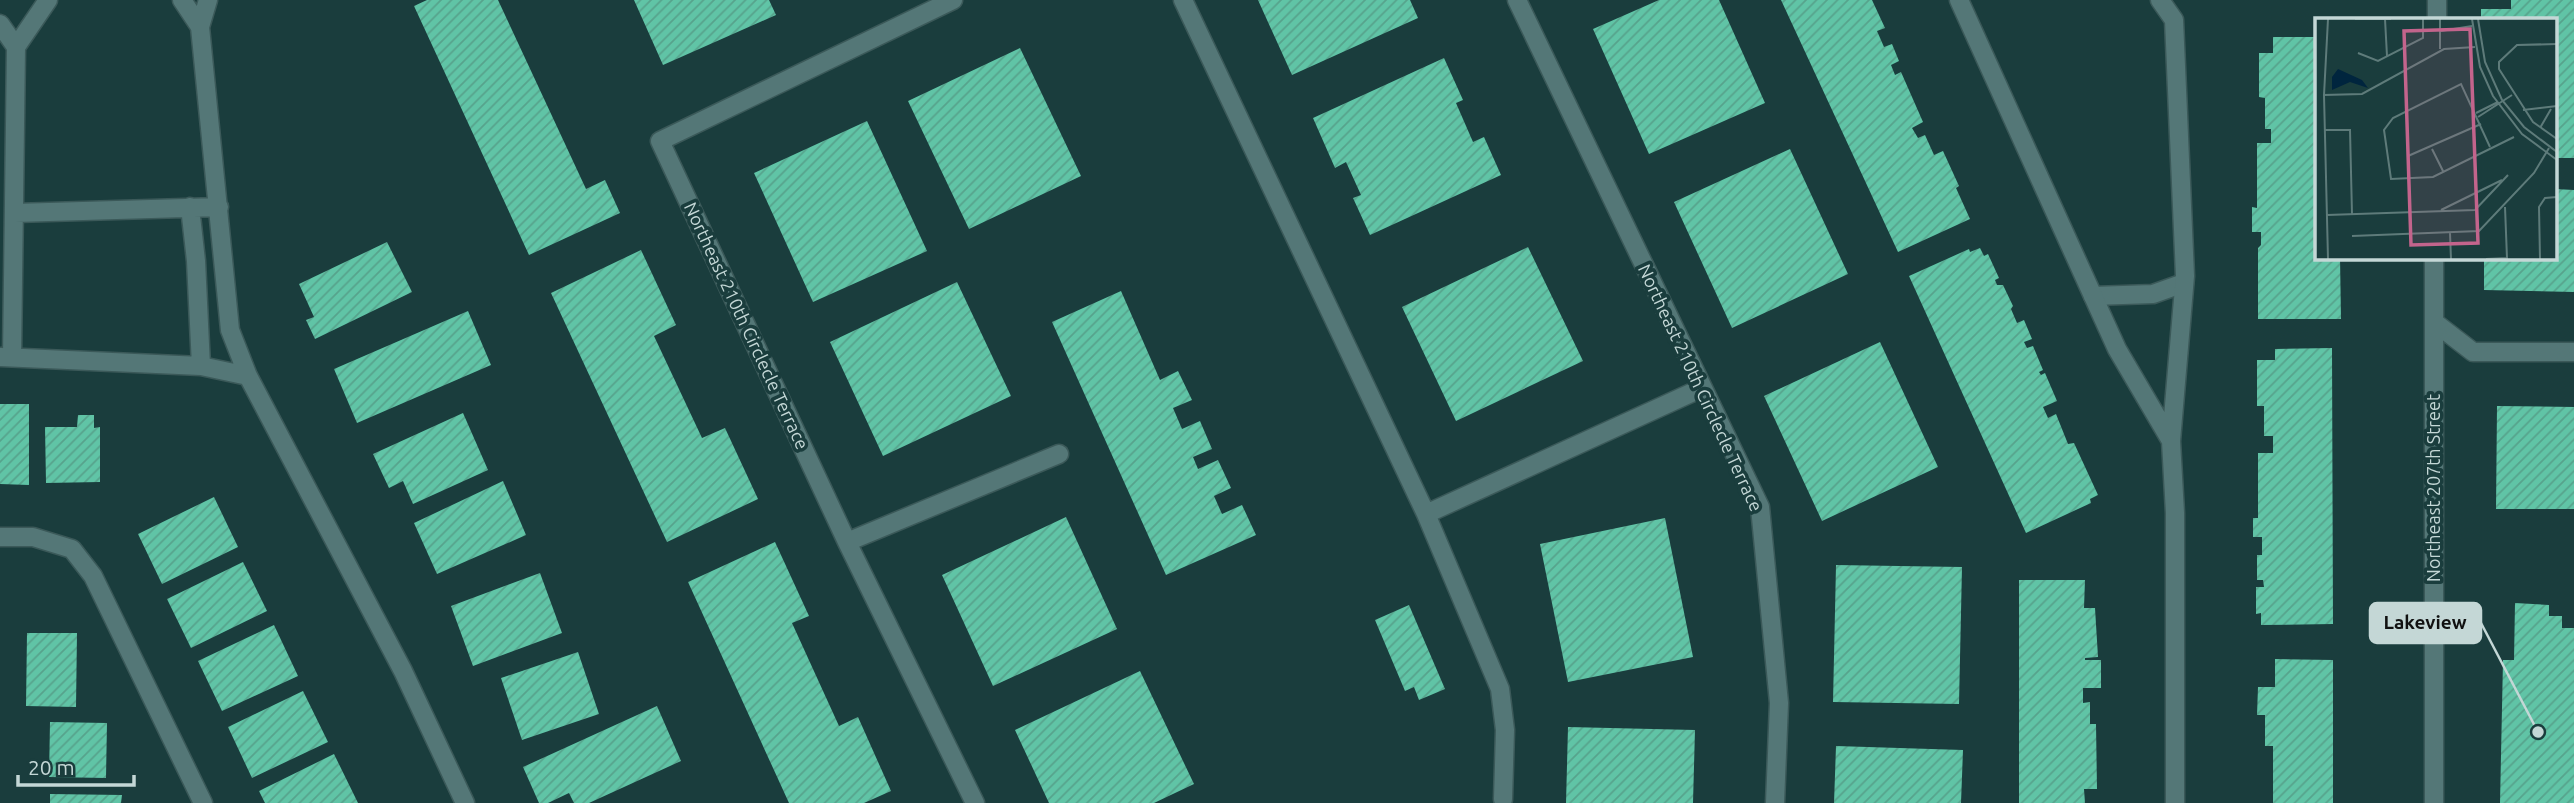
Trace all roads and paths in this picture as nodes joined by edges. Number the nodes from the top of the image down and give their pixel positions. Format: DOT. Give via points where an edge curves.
graph roads {
  1 [pos="48,0"];
  2 [pos="182,0"];
  3 [pos="208,0"];
  4 [pos="953,0"];
  5 [pos="1183,0"];
  6 [pos="1517,0"];
  7 [pos="1959,0"];
  8 [pos="2160,0"];
  9 [pos="2437,0"];
  10 [pos="2437,18"];
  11 [pos="0,23"];
  12 [pos="200,27"];
  13 [pos="16,47"];
  14 [pos="190,207"];
  15 [pos="219,207"];
  16 [pos="15,213"];
  17 [pos="2434,259"];
  18 [pos="2185,283"];
  19 [pos="2093,296"];
  20 [pos="2434,322"];
  21 [pos="2574,352"];
  22 [pos="6,357"];
  23 [pos="201,366"];
  24 [pos="248,376"];
  25 [pos="1702,388"];
  26 [pos="2171,441"];
  27 [pos="1059,454"];
  28 [pos="1426,514"];
  29 [pos="0,537"];
  30 [pos="847,542"];
  31 [pos="1503,799"];
  32 [pos="203,803"];
  33 [pos="465,803"];
  34 [pos="975,803"];
  35 [pos="1775,803"];
  36 [pos="2175,803"];
  37 [pos="2434,803"];
  1 -- 13 [label="street"];
  2 -- 12 [label="street"];
  3 -- 12 [label="street"];
  4 -- 30 [label="street, Northeast 210th Circlecle Terrace" via="660,141"];
  5 -- 28 [label="street"];
  6 -- 25 [label="street, Northeast 210th Circlecle Terrace"];
  7 -- 19 [label="street"];
  8 -- 18 [label="street" via="2174,20"];
  9 -- 10 [label="street"];
  11 -- 13 [label="street"];
  12 -- 15 [label="street"];
  13 -- 16 [label="street"];
  14 -- 15 [label="street"];
  14 -- 16 [label="street"];
  14 -- 23 [label="street"];
  15 -- 24 [label="street" via="230,330"];
  16 -- 22 [label="street"];
  17 -- 20 [label="street, Northeast 207th Street"];
  18 -- 19 [label="street" via="2153,294"];
  18 -- 26 [label="street"];
  19 -- 26 [label="street"];
  20 -- 21 [label="street" via="2473,352"];
  20 -- 37 [label="street, Northeast 207th Street"];
  22 -- 23 [label="street"];
  23 -- 24 [label="street"];
  24 -- 33 [label="street" via="403,671"];
  25 -- 28 [label="street"];
  25 -- 35 [label="street, Northeast 210th Circlecle Terrace" via="1760,507 1779,703"];
  26 -- 36 [label="street"];
  27 -- 30 [label="street"];
  28 -- 31 [label="street" via="1500,689"];
  29 -- 32 [label="street" via="33,537 72,549 93,576"];
  30 -- 34 [label="street, Northeast 210th Circlecle Terrace"];
}
